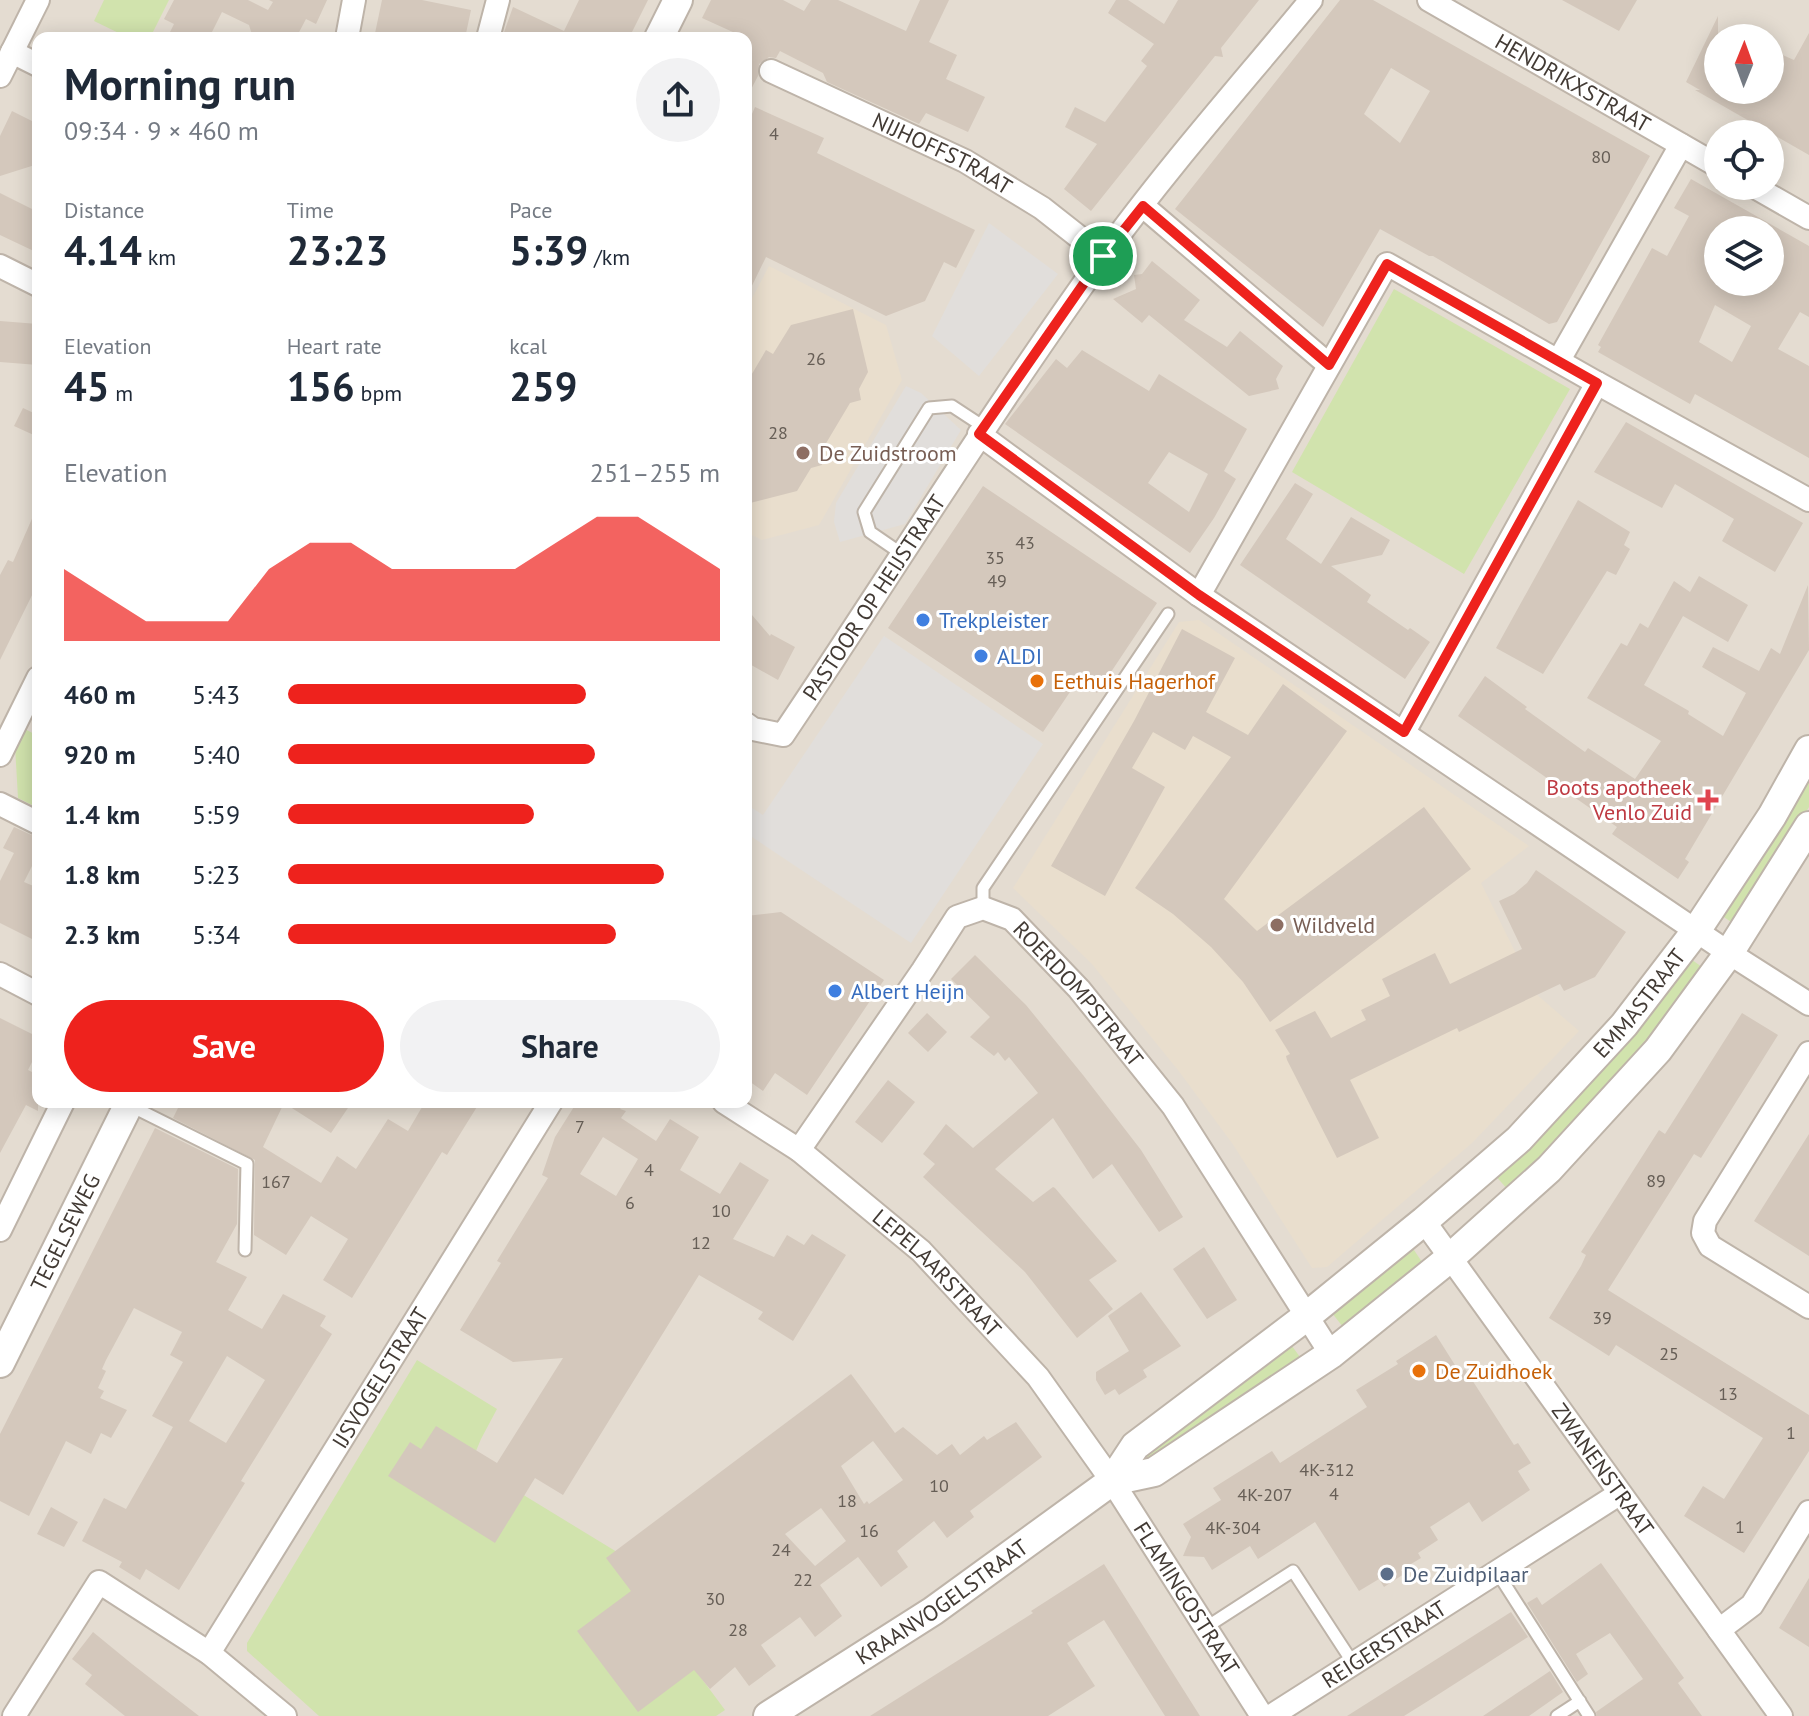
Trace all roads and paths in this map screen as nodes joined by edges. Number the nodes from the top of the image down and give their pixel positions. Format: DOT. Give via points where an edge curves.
graph roads {
  1 [pos="38,0"];
  2 [pos="354,0"];
  3 [pos="498,0"];
  4 [pos="678,0"];
  5 [pos="1311,0"];
  6 [pos="1429,0"];
  7 [pos="348,32"];
  8 [pos="490,32"];
  9 [pos="662,32"];
  10 [pos="12,52"];
  11 [pos="32,62"];
  12 [pos="771,71"];
  13 [pos="0,76"];
  14 [pos="1681,145"];
  15 [pos="1704,158"];
  16 [pos="1778,200"];
  17 [pos="1143,206"];
  18 [pos="1809,218"];
  19 [pos="1103,256"];
  20 [pos="5,273"];
  21 [pos="32,283"];
  22 [pos="1559,360"];
  23 [pos="1329,365"];
  24 [pos="1597,383"];
  25 [pos="981,431"];
  26 [pos="1809,500"];
  27 [pos="902,554"];
  28 [pos="1199,595"];
  29 [pos="1168,614"];
  30 [pos="32,699"];
  31 [pos="752,728"];
  32 [pos="1404,732"];
  33 [pos="1809,750"];
  34 [pos="0,755"];
  35 [pos="0,804"];
  36 [pos="32,820"];
  37 [pos="1809,826"];
  38 [pos="983,908"];
  39 [pos="1696,931"];
  40 [pos="1729,953"];
  41 [pos="0,974"];
  42 [pos="32,991"];
  43 [pos="1809,1004"];
  44 [pos="1809,1053"];
  45 [pos="60,1108"];
  46 [pos="127,1108"];
  47 [pos="139,1108"];
  48 [pos="547,1108"];
  49 [pos="733,1108"];
  50 [pos="799,1150"];
  51 [pos="1424,1221"];
  52 [pos="0,1230"];
  53 [pos="245,1250"];
  54 [pos="1450,1258"];
  55 [pos="1809,1307"];
  56 [pos="1307,1316"];
  57 [pos="1331,1354"];
  58 [pos="0,1363"];
  59 [pos="1112,1481"];
  60 [pos="1619,1494"];
  61 [pos="1809,1512"];
  62 [pos="1497,1572"];
  63 [pos="1205,1628"];
  64 [pos="1719,1630"];
  65 [pos="209,1653"];
  66 [pos="1353,1663"];
  67 [pos="1580,1701"];
  68 [pos="14,1716"];
  69 [pos="285,1716"];
  70 [pos="768,1716"];
  71 [pos="1262,1716"];
  72 [pos="1271,1716"];
  73 [pos="1557,1716"];
  74 [pos="1589,1716"];
  75 [pos="1781,1716"];
  1 -- 10 [label="street"];
  2 -- 7 [label="street"];
  3 -- 8 [label="street"];
  4 -- 9 [label="street"];
  5 -- 17 [label="street, PASTOOR OP HEIJSTRAAT"];
  6 -- 14 [label="street, HENDRIKXSTRAAT"];
  10 -- 11 [label="street"];
  10 -- 13 [label="street"];
  12 -- 19 [label="street, NIJHOFFSTRAAT" via="965,161 1042,208"];
  14 -- 15 [label="street, HENDRIKXSTRAAT"];
  14 -- 22 [label="street"];
  16 -- 18 [label="street"];
  17 -- 19 [label="street, PASTOOR OP HEIJSTRAAT"];
  17 -- 23 [label="street"];
  19 -- 25 [label="street, PASTOOR OP HEIJSTRAAT"];
  20 -- 21 [label="street"];
  22 -- 23 [label="street" via="1387,264"];
  22 -- 24 [label="street"];
  23 -- 28 [label="street"];
  24 -- 26 [label="street"];
  24 -- 32 [label="street"];
  25 -- 27 [label="street, PASTOOR OP HEIJSTRAAT"];
  25 -- 27 [label="lane" via="952,406 929,408 864,512 870,532"];
  25 -- 28 [label="street"];
  27 -- 31 [label="street, PASTOOR OP HEIJSTRAAT" via="783,735"];
  28 -- 32 [label="street"];
  29 -- 38 [label="lane" via="983,888"];
  30 -- 34 [label="street"];
  32 -- 39 [label="street"];
  33 -- 39 [label="street, EMMASTRAAT"];
  35 -- 36 [label="street"];
  37 -- 40 [label="street, EMMASTRAAT"];
  38 -- 50 [label="street" via="957,917"];
  38 -- 56 [label="street, ROERDOMPSTRAAT" via="1012,919 1079,989 1173,1106"];
  39 -- 40 [label="street"];
  39 -- 51 [label="street, EMMASTRAAT" via="1624,1025 1519,1139"];
  40 -- 43 [label="street"];
  40 -- 54 [label="street, EMMASTRAAT" via="1658,1050 1579,1137"];
  41 -- 42 [label="street"];
  44 -- 55 [label="street" via="1705,1221 1703,1233 1710,1246"];
  45 -- 52 [label="street"];
  46 -- 58 [label="street, TEGELSEWEG"];
  47 -- 53 [label="lane" via="247,1164"];
  48 -- 65 [label="street, IJSVOGELSTRAAT"];
  49 -- 50 [label="street, LEPELAARSTRAAT"];
  50 -- 59 [label="street, LEPELAARSTRAAT" via="921,1251 1038,1377"];
  51 -- 54 [label="street, ZWANENSTRAAT"];
  51 -- 56 [label="street, KRAANVOGELSTRAAT"];
  54 -- 57 [label="street, KRAANVOGELSTRAAT"];
  54 -- 60 [label="street, ZWANENSTRAAT"];
  56 -- 57 [label="street, ROERDOMPSTRAAT"];
  56 -- 59 [label="street, KRAANVOGELSTRAAT" via="1135,1446"];
  57 -- 59 [label="street, KRAANVOGELSTRAAT" via="1154,1472"];
  59 -- 63 [label="street, FLAMINGOSTRAAT"];
  59 -- 70 [label="street, KRAANVOGELSTRAAT" via="933,1611"];
  60 -- 62 [label="street, REIGERSTRAAT"];
  60 -- 64 [label="street, ZWANENSTRAAT"];
  61 -- 64 [label="street" via="1752,1605"];
  62 -- 66 [label="street, REIGERSTRAAT"];
  62 -- 67 [label="lane"];
  63 -- 66 [label="lane" via="1293,1571"];
  63 -- 71 [label="street, FLAMINGOSTRAAT"];
  64 -- 75 [label="street, ZWANENSTRAAT"];
  65 -- 68 [label="street" via="99,1582"];
  65 -- 69 [label="street"];
  66 -- 72 [label="street, REIGERSTRAAT"];
  67 -- 73 [label="lane"];
  67 -- 74 [label="lane"];
}
